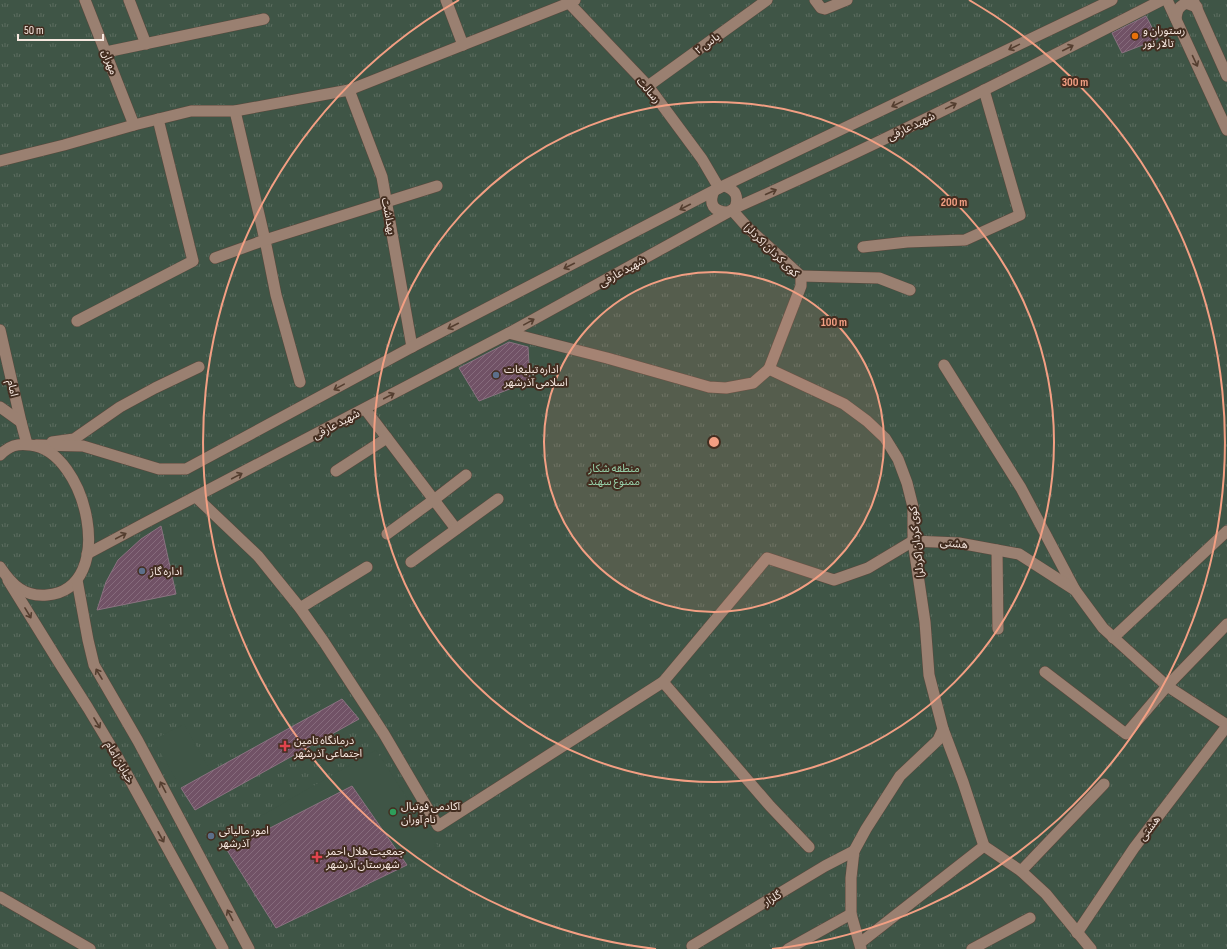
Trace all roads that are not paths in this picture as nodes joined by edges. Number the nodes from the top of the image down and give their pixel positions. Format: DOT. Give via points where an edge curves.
graph roads {
  1 [pos="85,0"];
  2 [pos="129,0"];
  3 [pos="446,0"];
  4 [pos="767,0"];
  5 [pos="847,0"];
  6 [pos="1112,0"];
  7 [pos="1162,0"];
  8 [pos="1167,0"];
  9 [pos="571,1"];
  10 [pos="818,4"];
  11 [pos="1195,4"];
  12 [pos="264,19"];
  13 [pos="1176,19"];
  14 [pos="146,44"];
  15 [pos="463,45"];
  16 [pos="106,52"];
  17 [pos="1227,76"];
  18 [pos="648,86"];
  19 [pos="349,90"];
  20 [pos="984,90"];
  21 [pos="235,111"];
  22 [pos="158,119"];
  23 [pos="134,125"];
  24 [pos="1227,130"];
  25 [pos="0,161"];
  26 [pos="437,186"];
  27 [pos="720,189"];
  28 [pos="386,201"];
  29 [pos="731,210"];
  30 [pos="265,240"];
  31 [pos="863,247"];
  32 [pos="216,258"];
  33 [pos="801,276"];
  34 [pos="910,290"];
  35 [pos="77,321"];
  36 [pos="0,330"];
  37 [pos="509,333"];
  38 [pos="412,347"];
  39 [pos="944,365"];
  40 [pos="199,367"];
  41 [pos="770,370"];
  42 [pos="300,382"];
  43 [pos="0,407"];
  44 [pos="365,409"];
  45 [pos="21,422"];
  46 [pos="387,438"];
  47 [pos="31,445"];
  48 [pos="0,455"];
  49 [pos="336,471"];
  50 [pos="466,474"];
  51 [pos="196,497"];
  52 [pos="435,499"];
  53 [pos="498,499"];
  54 [pos="456,529"];
  55 [pos="1227,531"];
  56 [pos="387,534"];
  57 [pos="914,541"];
  58 [pos="997,550"];
  59 [pos="87,554"];
  60 [pos="411,562"];
  61 [pos="367,567"];
  62 [pos="0,568"];
  63 [pos="8,580"];
  64 [pos="77,580"];
  65 [pos="1075,590"];
  66 [pos="300,608"];
  67 [pos="1227,624"];
  68 [pos="998,629"];
  69 [pos="1113,638"];
  70 [pos="1045,672"];
  71 [pos="663,682"];
  72 [pos="1167,686"];
  73 [pos="1227,726"];
  74 [pos="943,728"];
  75 [pos="1104,784"];
  76 [pos="984,846"];
  77 [pos="809,847"];
  78 [pos="854,851"];
  79 [pos="1021,871"];
  80 [pos="0,897"];
  81 [pos="852,914"];
  82 [pos="1030,918"];
  83 [pos="1077,933"];
  84 [pos="692,946"];
  85 [pos="860,946"];
  86 [pos="90,949"];
  87 [pos="223,949"];
  88 [pos="249,949"];
  89 [pos="788,949"];
  90 [pos="972,949"];
  91 [pos="1091,949"];
  1 -- 16 [label="street, مهران"];
  2 -- 14 [label="street"];
  3 -- 15 [label="street"];
  4 -- 18 [label="street, یاس ۲"];
  5 -- 10 [label="street" via="825,9"];
  6 -- 27 [label="street, one-way"];
  20 -- 7 [label="street, شهید عارفی, one-way"];
  8 -- 13 [label="street"];
  9 -- 15 [label="street"];
  9 -- 18 [label="street, رسالت"];
  11 -- 13 [label="street" via="1186,3 1180,6"];
  11 -- 17 [label="street"];
  12 -- 14 [label="street"];
  13 -- 24 [label="street, one-way"];
  14 -- 16 [label="street"];
  15 -- 19 [label="street"];
  16 -- 23 [label="street, مهران"];
  18 -- 27 [label="street, رسالت" via="702,159"];
  19 -- 21 [label="street"];
  19 -- 28 [label="street, بهداشت" via="382,177"];
  29 -- 20 [label="street, شهید عارفی, one-way"];
  20 -- 31 [label="street" via="1020,215 965,240"];
  21 -- 22 [label="street" via="191,110"];
  21 -- 30 [label="street"];
  22 -- 23 [label="street"];
  22 -- 35 [label="street" via="193,262"];
  23 -- 25 [label="street"];
  26 -- 28 [label="street"];
  27 -- 29 [label="street" via="730,188 736,193 737,200"];
  27 -- 29 [label="street" via="712,196 713,205 719,211"];
  27 -- 38 [label="street, one-way"];
  28 -- 30 [label="street"];
  28 -- 38 [label="street, بهداشت"];
  29 -- 33 [label="street, کوی کردان (کردلر)"];
  37 -- 29 [label="street, شهید عارفی, one-way"];
  30 -- 32 [label="street"];
  30 -- 42 [label="street" via="276,295"];
  33 -- 34 [label="street" via="879,278"];
  33 -- 41 [label="street, کوی کردان (کردلر)" via="801,286"];
  36 -- 45 [label="street, امام"];
  37 -- 41 [label="street" via="709,387 726,388 752,384"];
  44 -- 37 [label="street, شهید عارفی, one-way"];
  38 -- 47 [label="street, one-way" via="186,469 159,469 83,446"];
  39 -- 65 [label="street" via="1021,488"];
  40 -- 47 [label="street" via="120,407 74,439"];
  41 -- 57 [label="street, کوی کردان (کردلر)" via="844,404 885,438 898,458 907,483 913,507"];
  43 -- 45 [label="street"];
  44 -- 46 [label="street"];
  51 -- 44 [label="street, شهید عارفی, one-way"];
  45 -- 47 [label="street, امام"];
  46 -- 49 [label="street"];
  46 -- 52 [label="street"];
  47 -- 48 [label="street" via="7,448"];
  47 -- 59 [label="street" via="49,451 64,466 75,483 84,506 89,542"];
  50 -- 52 [label="street"];
  59 -- 51 [label="street, شهید عارفی, one-way"];
  51 -- 66 [label="street" via="258,556"];
  52 -- 54 [label="street"];
  52 -- 56 [label="street"];
  53 -- 54 [label="street"];
  54 -- 60 [label="street"];
  55 -- 69 [label="street"];
  57 -- 58 [label="street, هشتی" via="959,543"];
  57 -- 71 [label="street" via="868,568 834,580 767,558"];
  57 -- 74 [label="street, کوی کردان (کردلر)" via="926,622 929,675"];
  58 -- 65 [label="street, هشتی" via="1019,554"];
  58 -- 68 [label="street"];
  59 -- 64 [label="street"];
  61 -- 66 [label="street"];
  62 -- 63 [label="street, خیابان امام"];
  63 -- 64 [label="street" via="32,595 48,595 62,591 71,587"];
  63 -- 87 [label="street, خیابان امام, one-way" via="118,758"];
  88 -- 64 [label="street, one-way" via="138,741 94,665"];
  65 -- 69 [label="street, هشتی"];
  66 -- 71 [label="street" via="384,734 438,826"];
  67 -- 72 [label="street"];
  69 -- 72 [label="street, هشتی"];
  70 -- 72 [label="street" via="1126,734"];
  71 -- 77 [label="street" via="770,806"];
  72 -- 73 [label="street, هشتی"];
  73 -- 83 [label="street, هشتی" via="1134,848"];
  74 -- 76 [label="street, کوی کردان (کردلر)"];
  74 -- 78 [label="street" via="938,740 900,776"];
  75 -- 79 [label="street"];
  76 -- 79 [label="street"];
  76 -- 85 [label="street"];
  78 -- 81 [label="street" via="851,878"];
  78 -- 84 [label="street, گلزار"];
  79 -- 83 [label="street" via="1046,894"];
  80 -- 86 [label="street"];
  81 -- 85 [label="street"];
  81 -- 89 [label="street"];
  82 -- 90 [label="street"];
  83 -- 91 [label="street"];
}
